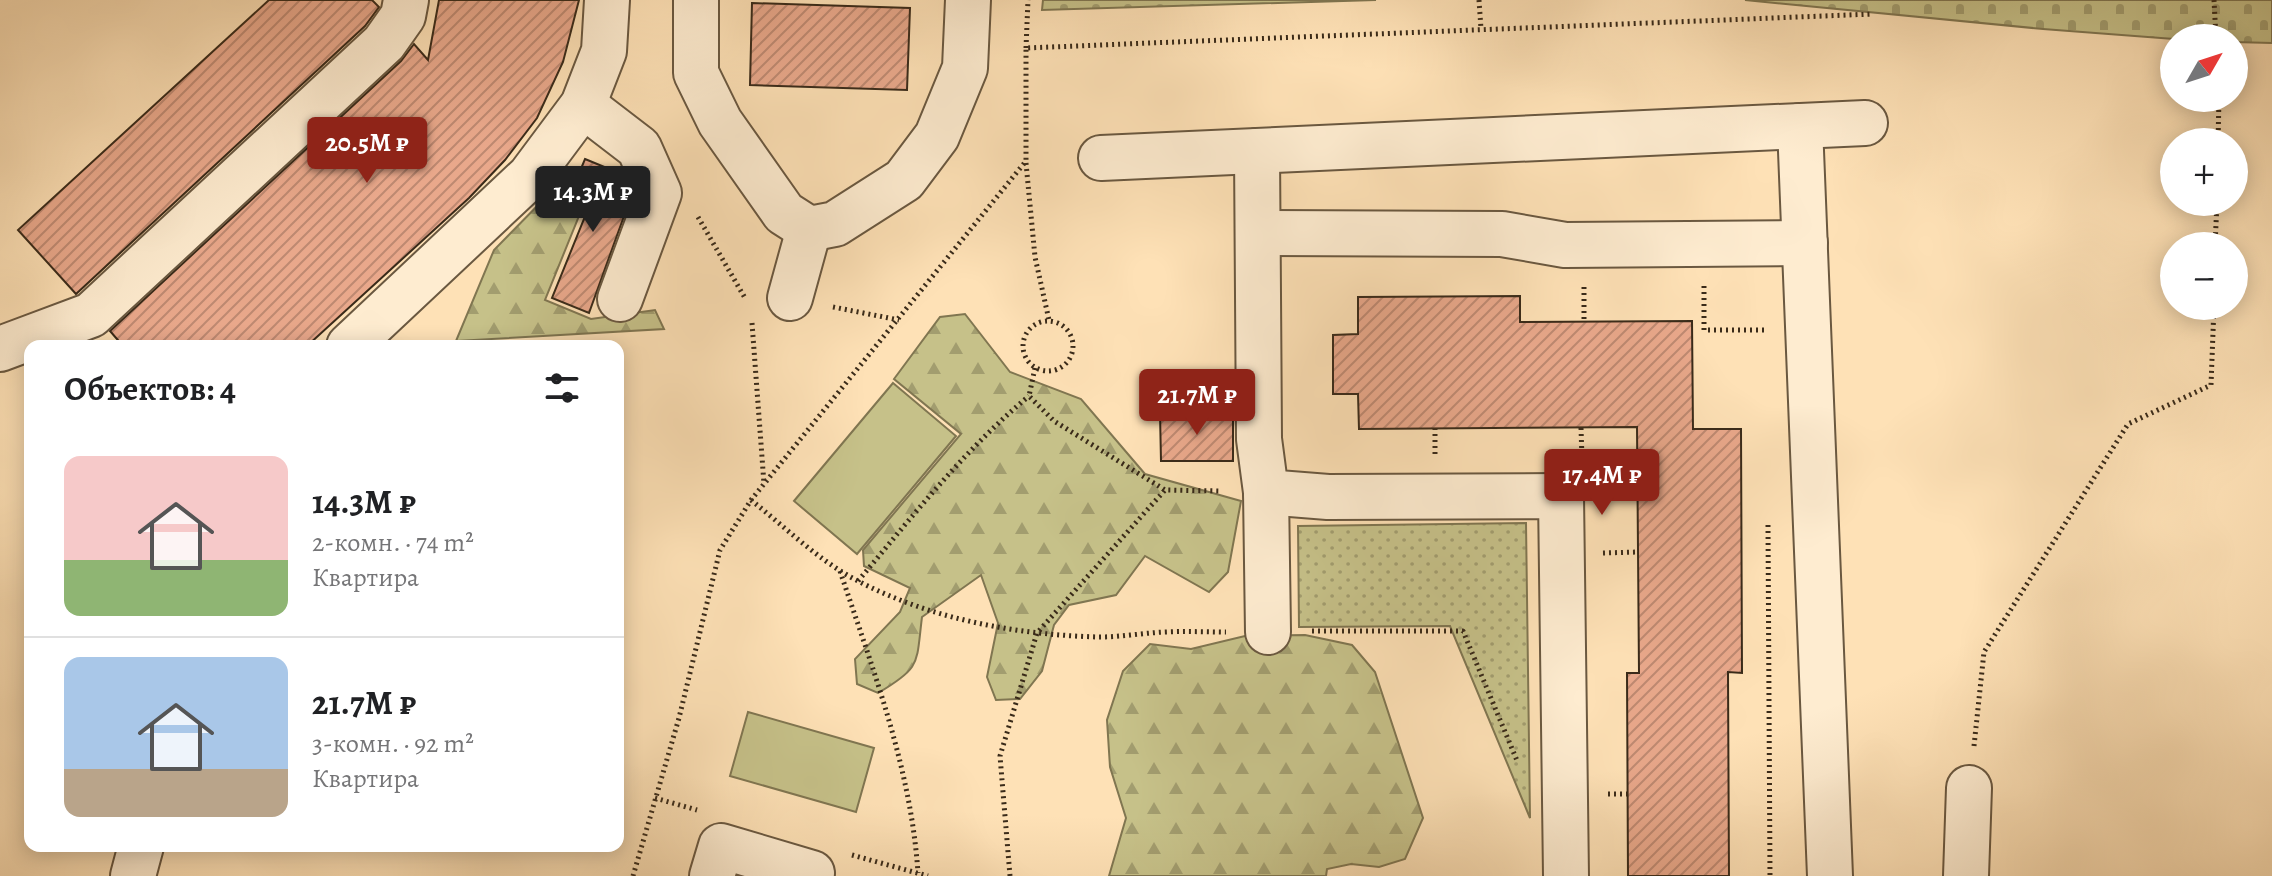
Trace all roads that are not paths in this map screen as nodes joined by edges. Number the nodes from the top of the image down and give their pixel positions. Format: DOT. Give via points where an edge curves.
graph roads {
  1 [pos="406,0"];
  2 [pos="607,0"];
  3 [pos="696,0"];
  4 [pos="968,0"];
  5 [pos="583,105"];
  6 [pos="1865,123"];
  7 [pos="1800,126"];
  8 [pos="1257,151"];
  9 [pos="1101,158"];
  10 [pos="809,229"];
  11 [pos="1258,233"];
  12 [pos="1805,243"];
  13 [pos="620,299"];
  14 [pos="770,302"];
  15 [pos="24,340"];
  16 [pos="24,340"];
  17 [pos="355,340"];
  18 [pos="0,349"];
  19 [pos="1266,492"];
  20 [pos="1268,632"];
  21 [pos="1969,788"];
  22 [pos="139,852"];
  23 [pos="133,876"];
  24 [pos="712,876"];
  25 [pos="811,876"];
  26 [pos="1566,876"];
  27 [pos="1830,876"];
  28 [pos="1966,876"];
  1 -- 16 [label="lane" via="403,16 384,43 91,315"];
  2 -- 5 [label="lane" via="604,51"];
  3 -- 10 [label="lane" via="696,73 720,122 784,213"];
  4 -- 10 [label="lane" via="965,68 937,136 904,180 835,224"];
  5 -- 13 [label="lane" via="639,148 659,193"];
  5 -- 17 [label="lane" via="530,176"];
  6 -- 7 [label="lane"];
  7 -- 8 [label="lane"];
  7 -- 12 [label="lane"];
  8 -- 9 [label="lane"];
  8 -- 11 [label="lane"];
  10 -- 14 [label="lane"];
  11 -- 12 [label="lane" via="1502,234 1565,245"];
  11 -- 19 [label="lane" via="1259,439"];
  12 -- 27 [label="lane"];
  15 -- 18 [label="lane"];
  19 -- 20 [label="lane"];
  19 -- 26 [label="lane" via="1328,497 1561,496"];
  21 -- 28 [label="lane"];
  22 -- 23 [label="lane"];
  24 -- 25 [label="lane" via="721,846"];
}
